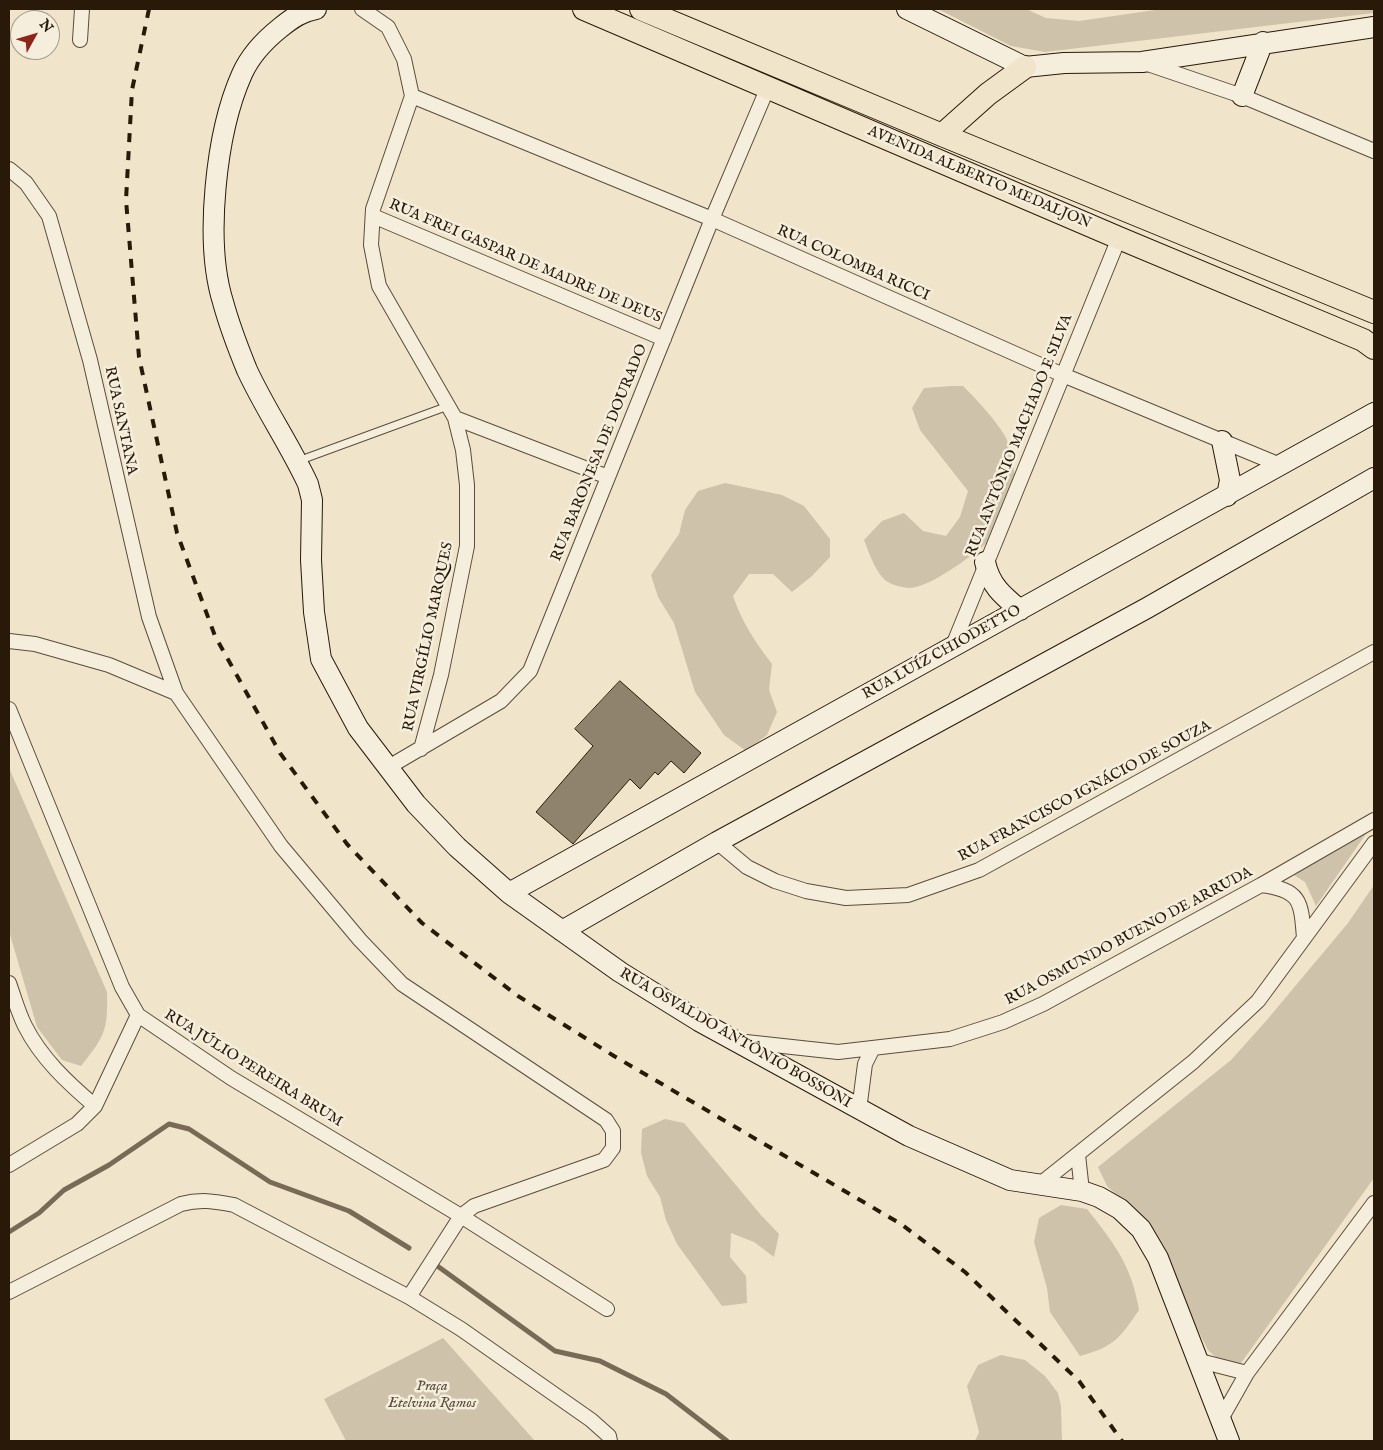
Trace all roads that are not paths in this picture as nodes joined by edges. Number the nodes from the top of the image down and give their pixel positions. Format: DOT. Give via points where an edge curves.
graph roads {
  1 [pos="82,9"];
  2 [pos="316,9"];
  3 [pos="362,9"];
  4 [pos="584,9"];
  5 [pos="641,9"];
  6 [pos="907,9"];
  7 [pos="1374,27"];
  8 [pos="80,40"];
  9 [pos="1264,42"];
  10 [pos="1142,62"];
  11 [pos="1025,67"];
  12 [pos="768,87"];
  13 [pos="412,96"];
  14 [pos="1242,96"];
  15 [pos="942,136"];
  16 [pos="1374,151"];
  17 [pos="9,169"];
  18 [pos="373,216"];
  19 [pos="712,219"];
  20 [pos="1119,238"];
  21 [pos="1374,312"];
  22 [pos="664,339"];
  23 [pos="1374,348"];
  24 [pos="1063,375"];
  25 [pos="452,412"];
  26 [pos="1374,413"];
  27 [pos="1222,441"];
  28 [pos="297,461"];
  29 [pos="1280,465"];
  30 [pos="608,477"];
  31 [pos="1374,478"];
  32 [pos="1227,496"];
  33 [pos="986,562"];
  34 [pos="1020,610"];
  35 [pos="9,641"];
  36 [pos="952,648"];
  37 [pos="1374,652"];
  38 [pos="176,693"];
  39 [pos="9,709"];
  40 [pos="421,749"];
  41 [pos="386,768"];
  42 [pos="1374,820"];
  43 [pos="716,842"];
  44 [pos="1374,843"];
  45 [pos="1261,886"];
  46 [pos="509,893"];
  47 [pos="562,931"];
  48 [pos="1304,938"];
  49 [pos="9,982"];
  50 [pos="138,1015"];
  51 [pos="736,1041"];
  52 [pos="874,1048"];
  53 [pos="95,1106"];
  54 [pos="859,1110"];
  55 [pos="1078,1155"];
  56 [pos="9,1165"];
  57 [pos="1039,1185"];
  58 [pos="1082,1191"];
  59 [pos="1374,1203"];
  60 [pos="461,1216"];
  61 [pos="9,1292"];
  62 [pos="409,1297"];
  63 [pos="607,1310"];
  64 [pos="1196,1360"];
  65 [pos="1248,1373"];
  66 [pos="1221,1419"];
  67 [pos="610,1441"];
  68 [pos="1229,1441"];
  1 -- 8 [label="street"];
  2 -- 28 [label="street, RUA OSVALDO ANTÔNIO BOSSONI" via="294,16 266,39 243,72 219,152 214,209 222,300 248,370"];
  3 -- 13 [label="street" via="388,27 404,59"];
  4 -- 12 [label="main road, AVENIDA ALBERTO MEDALJON"];
  5 -- 15 [label="main road, AVENIDA ALBERTO MEDALJON"];
  6 -- 11 [label="street"];
  7 -- 9 [label="street"];
  9 -- 10 [label="street"];
  9 -- 14 [label="street"];
  10 -- 11 [label="street"];
  10 -- 14 [label="street"];
  11 -- 15 [label="main road" via="988,94"];
  12 -- 19 [label="street, RUA BARONESA DE DOURADO"];
  12 -- 20 [label="main road, AVENIDA ALBERTO MEDALJON"];
  13 -- 18 [label="street, RUA VIRGÍLIO MARQUES"];
  13 -- 19 [label="street, RUA COLOMBA RICCI"];
  14 -- 16 [label="street"];
  15 -- 21 [label="main road, AVENIDA ALBERTO MEDALJON"];
  17 -- 38 [label="street, RUA SANTANA" via="26,183 49,216 90,360 149,617"];
  18 -- 22 [label="street, RUA FREI GASPAR DE MADRE DE DEUS"];
  18 -- 25 [label="street, RUA VIRGÍLIO MARQUES" via="371,245 379,286"];
  19 -- 22 [label="street, RUA BARONESA DE DOURADO"];
  19 -- 24 [label="street, RUA COLOMBA RICCI"];
  20 -- 23 [label="main road, AVENIDA ALBERTO MEDALJON" via="1363,340"];
  20 -- 24 [label="street, RUA ANTÔNIO MACHADO E SILVA"];
  22 -- 30 [label="street, RUA BARONESA DE DOURADO"];
  24 -- 27 [label="street, RUA COLOMBA RICCI"];
  24 -- 33 [label="street, RUA ANTÔNIO MACHADO E SILVA"];
  25 -- 28 [label="lane"];
  25 -- 30 [label="street"];
  25 -- 40 [label="street, RUA VIRGÍLIO MARQUES" via="464,450 467,546 441,675"];
  26 -- 29 [label="street, RUA LUÍZ CHIODETTO"];
  27 -- 29 [label="street, RUA COLOMBA RICCI"];
  27 -- 32 [label="street" via="1230,480"];
  28 -- 41 [label="street, RUA OSVALDO ANTÔNIO BOSSONI" via="312,500 314,612 322,659 358,728"];
  29 -- 32 [label="street, RUA LUÍZ CHIODETTO"];
  30 -- 40 [label="street, RUA BARONESA DE DOURADO" via="530,671 502,701"];
  31 -- 43 [label="street" via="1147,608"];
  32 -- 34 [label="street, RUA LUÍZ CHIODETTO"];
  33 -- 34 [label="street" via="989,577 1003,596"];
  33 -- 36 [label="street, RUA ANTÔNIO MACHADO E SILVA"];
  34 -- 36 [label="street, RUA LUÍZ CHIODETTO"];
  35 -- 38 [label="street" via="35,644 109,665"];
  36 -- 46 [label="street, RUA LUÍZ CHIODETTO"];
  37 -- 43 [label="street, RUA FRANCISCO IGNÁCIO DE SOUZA" via="979,870 908,895 846,898 806,891 747,867"];
  38 -- 60 [label="street, RUA SANTANA" via="281,846 360,940 402,984 606,1120 613,1131 613,1148 604,1160 474,1206"];
  39 -- 50 [label="street, RUA JÚLIO PEREIRA BRUM" via="122,987"];
  40 -- 41 [label="street, RUA BARONESA DE DOURADO"];
  41 -- 46 [label="street, RUA OSVALDO ANTÔNIO BOSSONI" via="458,847"];
  42 -- 45 [label="street, RUA OSMUNDO BUENO DE ARRUDA"];
  43 -- 47 [label="street"];
  44 -- 48 [label="street"];
  45 -- 48 [label="street" via="1283,888 1297,898"];
  45 -- 52 [label="street, RUA OSMUNDO BUENO DE ARRUDA" via="1043,1004 1003,1022 950,1039"];
  46 -- 47 [label="street, RUA OSVALDO ANTÔNIO BOSSONI"];
  47 -- 51 [label="street, RUA OSVALDO ANTÔNIO BOSSONI" via="620,972"];
  48 -- 55 [label="street" via="1258,1001 1193,1062"];
  49 -- 53 [label="street" via="24,1025 39,1050 69,1084"];
  50 -- 53 [label="street"];
  50 -- 60 [label="street, RUA JÚLIO PEREIRA BRUM" via="231,1078"];
  51 -- 52 [label="street, RUA OSMUNDO BUENO DE ARRUDA" via="838,1052"];
  51 -- 54 [label="street, RUA OSVALDO ANTÔNIO BOSSONI"];
  52 -- 54 [label="street" via="865,1064"];
  53 -- 56 [label="street" via="77,1124"];
  54 -- 57 [label="street, RUA OSVALDO ANTÔNIO BOSSONI" via="983,1169 1010,1180"];
  55 -- 57 [label="street"];
  55 -- 58 [label="street"];
  57 -- 58 [label="street, RUA OSVALDO ANTÔNIO BOSSONI"];
  58 -- 64 [label="street, RUA OSVALDO ANTÔNIO BOSSONI" via="1120,1209 1141,1230 1158,1258"];
  59 -- 65 [label="street"];
  60 -- 62 [label="street"];
  60 -- 63 [label="street, RUA JÚLIO PEREIRA BRUM"];
  61 -- 62 [label="street" via="181,1204 209,1200 234,1205"];
  62 -- 67 [label="street" via="592,1420"];
  64 -- 65 [label="street"];
  64 -- 66 [label="street, RUA OSVALDO ANTÔNIO BOSSONI"];
  65 -- 66 [label="street"];
  66 -- 68 [label="street, RUA OSVALDO ANTÔNIO BOSSONI"];
}
